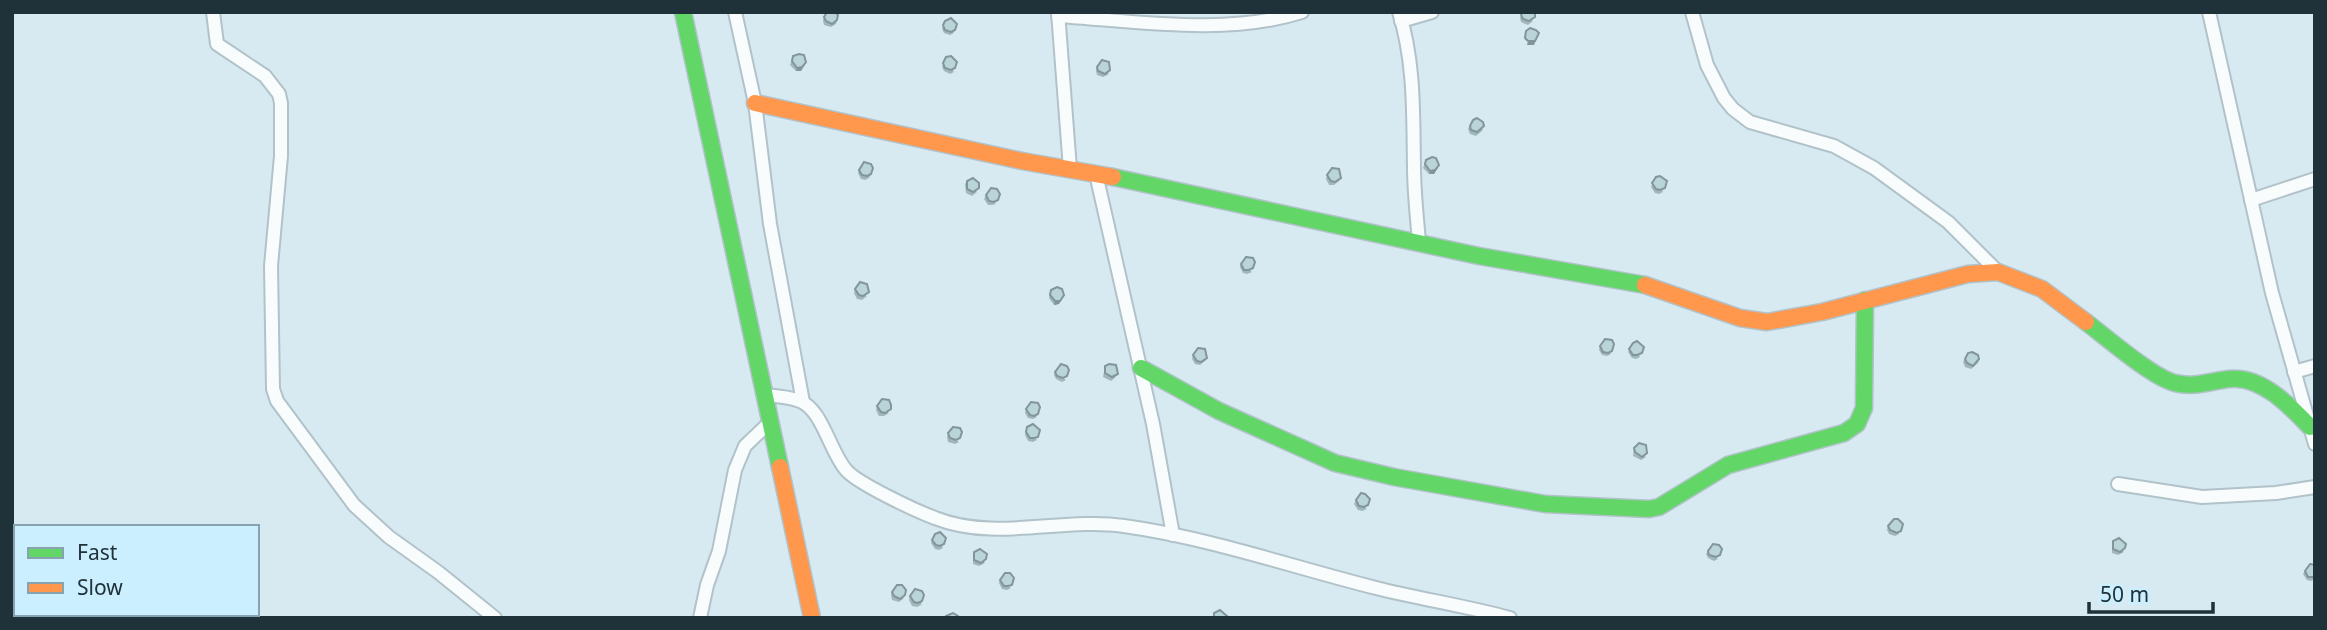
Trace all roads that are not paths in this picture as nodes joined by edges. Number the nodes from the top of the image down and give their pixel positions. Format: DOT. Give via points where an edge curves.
graph roads {
  1 [pos="214,12"];
  2 [pos="683,12"];
  3 [pos="736,12"];
  4 [pos="1303,12"];
  5 [pos="1432,12"];
  6 [pos="1692,12"];
  7 [pos="2209,12"];
  8 [pos="1058,14"];
  9 [pos="1400,16"];
  10 [pos="755,103"];
  11 [pos="1070,169"];
  12 [pos="1096,174"];
  13 [pos="2315,179"];
  14 [pos="2251,200"];
  15 [pos="1419,242"];
  16 [pos="1998,272"];
  17 [pos="1865,300"];
  18 [pos="2315,366"];
  19 [pos="1141,368"];
  20 [pos="2294,372"];
  21 [pos="764,395"];
  22 [pos="803,402"];
  23 [pos="770,422"];
  24 [pos="2310,427"];
  25 [pos="2315,444"];
  26 [pos="2118,484"];
  27 [pos="2315,487"];
  28 [pos="1173,534"];
  29 [pos="495,618"];
  30 [pos="700,618"];
  31 [pos="812,618"];
  32 [pos="1510,618"];
  1 -- 29 [label="street" via="217,44 265,76 281,103 271,266 277,401 354,505 388,537"];
  2 -- 21 [label="street"];
  3 -- 10 [label="street"];
  4 -- 8 [label="street" via="1243,24"];
  5 -- 9 [label="street"];
  6 -- 16 [label="street" via="1707,65 1733,109 1750,122 1834,146 1874,168 1948,222"];
  7 -- 14 [label="street"];
  8 -- 11 [label="street"];
  9 -- 15 [label="street" via="1410,64"];
  10 -- 11 [label="street"];
  10 -- 22 [label="street" via="770,224"];
  11 -- 12 [label="street"];
  12 -- 15 [label="street"];
  12 -- 19 [label="street"];
  13 -- 14 [label="street"];
  14 -- 20 [label="street"];
  15 -- 17 [label="street" via="1654,287 1740,318 1767,322"];
  16 -- 17 [label="street" via="1968,274"];
  16 -- 24 [label="street" via="2042,289 2173,383 2193,385 2232,378 2254,381 2290,406"];
  17 -- 19 [label="street" via="1864,408 1855,427 1728,465 1649,509 1545,504 1335,463 1219,411"];
  18 -- 20 [label="street"];
  19 -- 28 [label="street"];
  20 -- 24 [label="street"];
  21 -- 22 [label="street"];
  21 -- 23 [label="street"];
  22 -- 28 [label="street" via="818,419 847,471 934,518 961,526 1104,524"];
  23 -- 30 [label="street" via="746,446 735,470"];
  23 -- 31 [label="street"];
  24 -- 25 [label="street"];
  26 -- 27 [label="street" via="2202,497"];
  28 -- 32 [label="street"];
}
